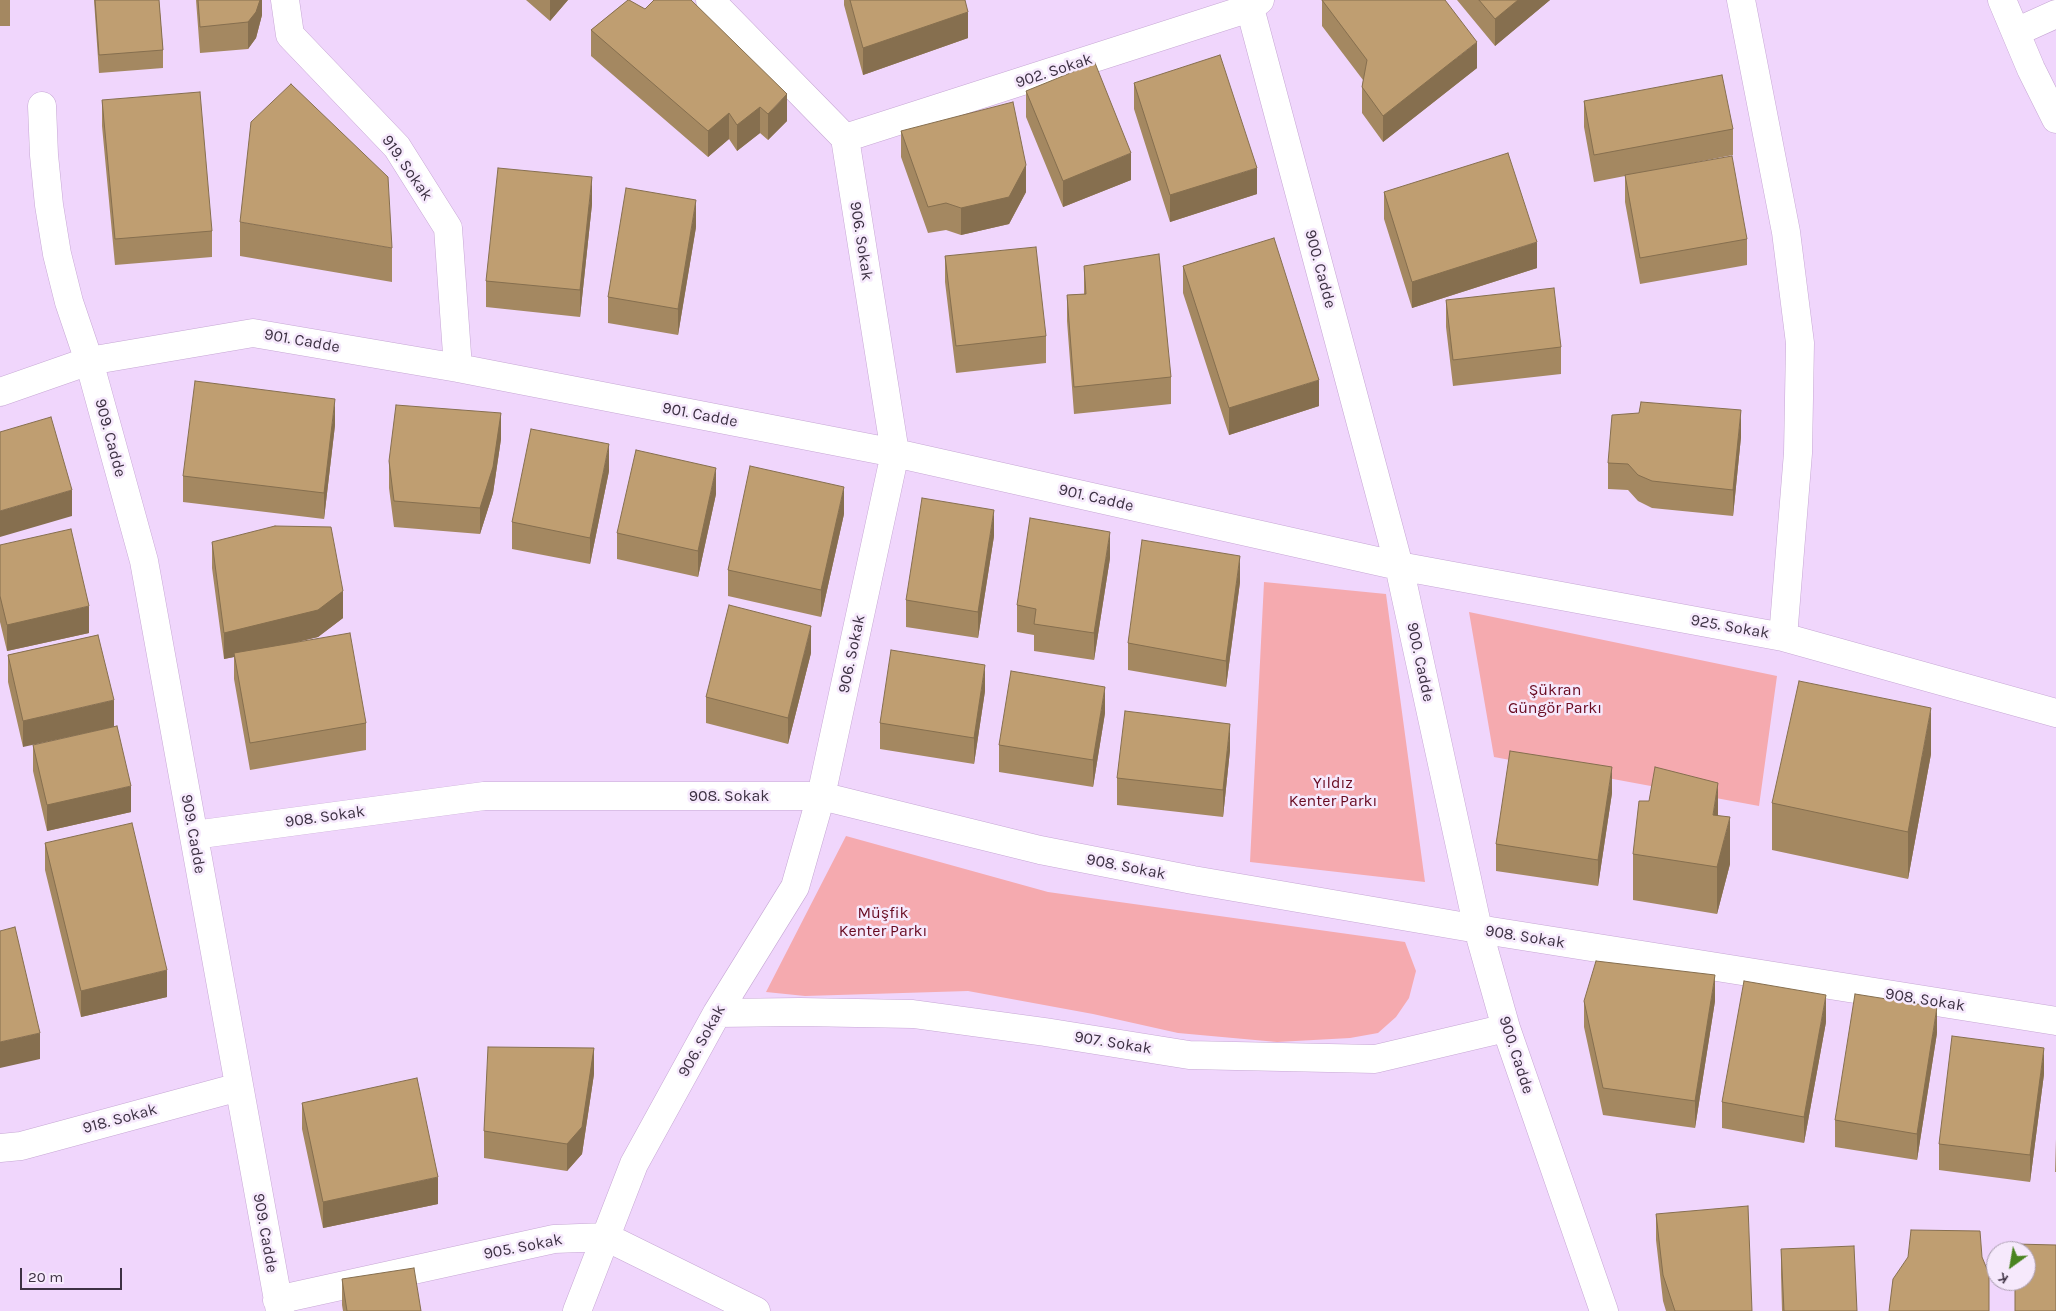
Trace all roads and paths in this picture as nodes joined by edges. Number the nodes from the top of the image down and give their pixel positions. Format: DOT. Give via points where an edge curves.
graph roads {
  1 [pos="285,0"];
  2 [pos="710,0"];
  3 [pos="1741,0"];
  4 [pos="2002,0"];
  5 [pos="1255,4"];
  6 [pos="2056,14"];
  7 [pos="2016,32"];
  8 [pos="42,106"];
  9 [pos="2056,119"];
  10 [pos="845,138"];
  11 [pos="89,361"];
  12 [pos="458,368"];
  13 [pos="0,392"];
  14 [pos="895,453"];
  15 [pos="1399,566"];
  16 [pos="1783,637"];
  17 [pos="2056,713"];
  18 [pos="821,796"];
  19 [pos="194,835"];
  20 [pos="1478,929"];
  21 [pos="717,1013"];
  22 [pos="2056,1021"];
  23 [pos="1506,1028"];
  24 [pos="239,1087"];
  25 [pos="0,1148"];
  26 [pos="606,1237"];
  27 [pos="278,1305"];
  28 [pos="577,1311"];
  29 [pos="756,1311"];
  30 [pos="1604,1311"];
  1 -- 12 [label="street, 919. Sokak" via="290,35 396,147 448,228"];
  2 -- 10 [label="street"];
  3 -- 16 [label="street" via="1786,232 1800,343 1798,453"];
  4 -- 7 [label="street"];
  5 -- 10 [label="street, 902. Sokak"];
  5 -- 15 [label="street, 900. Cadde"];
  6 -- 7 [label="street"];
  7 -- 9 [label="street"];
  8 -- 11 [label="street, 909. Cadde" via="46,175 57,254"];
  10 -- 14 [label="street, 906. Sokak"];
  11 -- 12 [label="street, 901. Cadde" via="253,333"];
  11 -- 13 [label="street, 901. Cadde"];
  11 -- 19 [label="street, 909. Cadde" via="144,561"];
  12 -- 14 [label="street, 901. Cadde"];
  14 -- 15 [label="street, 901. Cadde"];
  14 -- 18 [label="street, 906. Sokak"];
  15 -- 16 [label="street, 925. Sokak"];
  15 -- 20 [label="street, 900. Cadde"];
  16 -- 17 [label="street, 925. Sokak"];
  18 -- 19 [label="street, 908. Sokak" via="484,796"];
  18 -- 20 [label="street, 908. Sokak" via="1040,850"];
  18 -- 21 [label="street, 906. Sokak" via="795,887"];
  19 -- 24 [label="street, 909. Cadde"];
  20 -- 22 [label="street, 908. Sokak"];
  20 -- 23 [label="street, 900. Cadde"];
  21 -- 23 [label="street, 907. Sokak" via="913,1014 1189,1055 1375,1059"];
  21 -- 26 [label="street, 906. Sokak" via="634,1164"];
  23 -- 30 [label="street, 900. Cadde"];
  24 -- 25 [label="street, 918. Sokak" via="21,1146"];
  24 -- 27 [label="street, 909. Cadde"];
  26 -- 27 [label="street, 905. Sokak" via="554,1239"];
  26 -- 28 [label="street, 906. Sokak"];
  26 -- 29 [label="street, 905. Sokak"];
}
